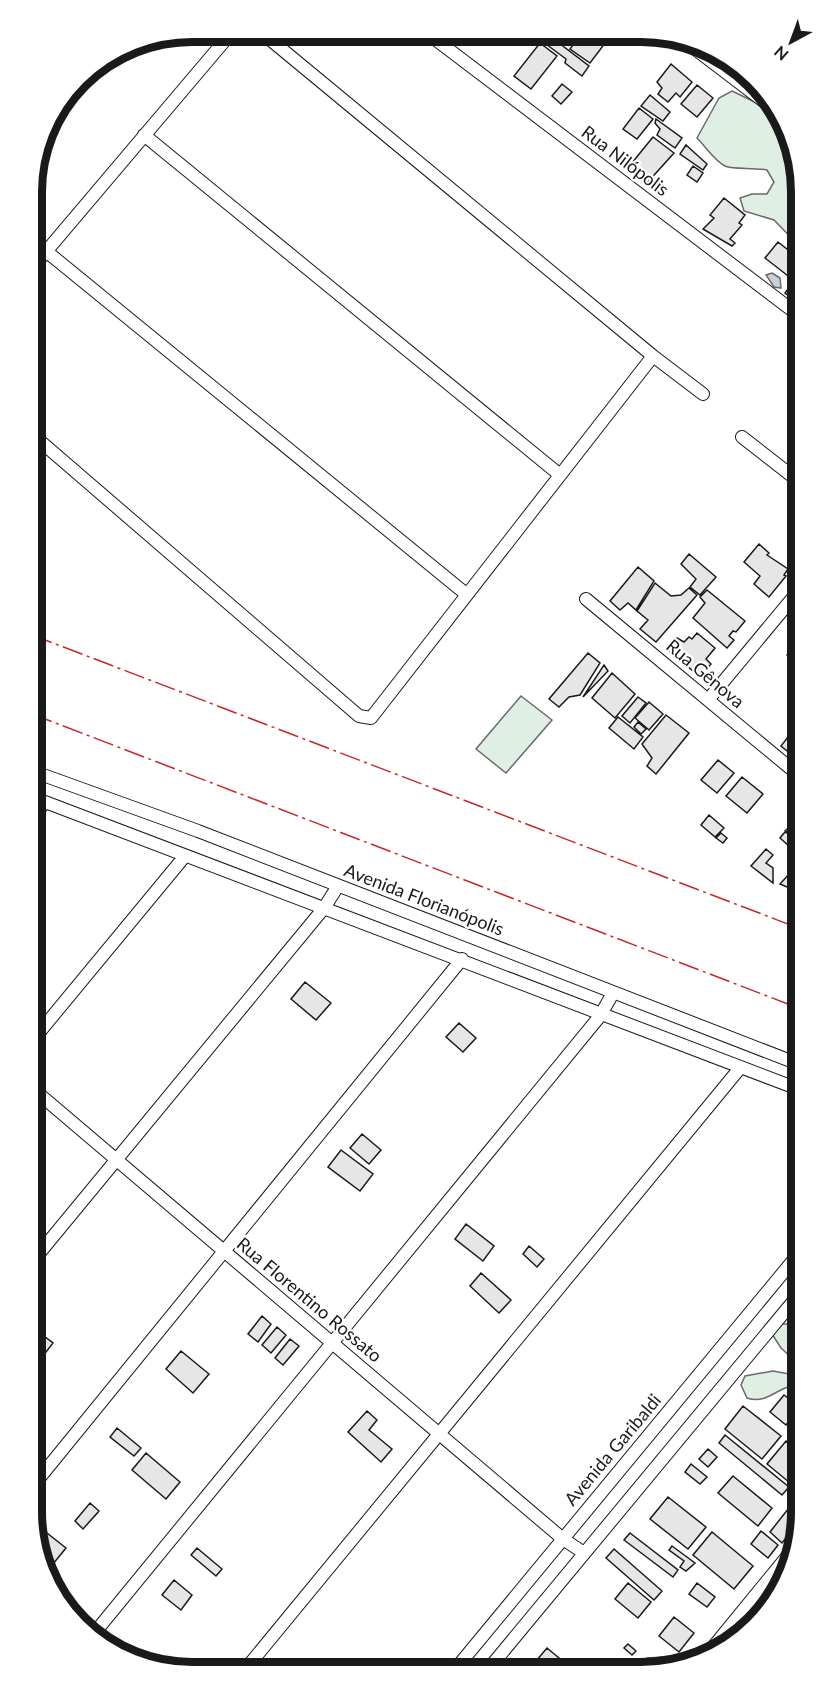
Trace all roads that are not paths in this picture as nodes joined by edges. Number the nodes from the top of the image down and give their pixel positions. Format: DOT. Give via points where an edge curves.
graph roads {
  1 [pos="223,42"];
  2 [pos="275,42"];
  3 [pos="439,42"];
  4 [pos="704,56"];
  5 [pos="755,95"];
  6 [pos="144,135"];
  7 [pos="46,251"];
  8 [pos="42,256"];
  9 [pos="791,308"];
  10 [pos="653,356"];
  11 [pos="703,394"];
  12 [pos="742,437"];
  13 [pos="42,443"];
  14 [pos="560,475"];
  15 [pos="791,475"];
  16 [pos="466,594"];
  17 [pos="586,599"];
  18 [pos="791,600"];
  19 [pos="708,700"];
  20 [pos="791,769"];
  21 [pos="42,775"];
  22 [pos="42,801"];
  23 [pos="45,802"];
  24 [pos="42,806"];
  25 [pos="185,856"];
  26 [pos="338,886"];
  27 [pos="324,908"];
  28 [pos="462,959"];
  29 [pos="613,993"];
  30 [pos="600,1016"];
  31 [pos="42,1029"];
  32 [pos="791,1061"];
  33 [pos="740,1068"];
  34 [pos="791,1086"];
  35 [pos="42,1096"];
  36 [pos="116,1159"];
  37 [pos="42,1250"];
  38 [pos="224,1251"];
  39 [pos="791,1263"];
  40 [pos="791,1304"];
  41 [pos="333,1343"];
  42 [pos="440,1434"];
  43 [pos="42,1475"];
  44 [pos="563,1539"];
  45 [pos="584,1553"];
  46 [pos="782,1563"];
  47 [pos="764,1585"];
  48 [pos="769,1589"];
  49 [pos="98,1629"];
  50 [pos="719,1640"];
  51 [pos="251,1662"];
  52 [pos="461,1662"];
  53 [pos="494,1662"];
  1 -- 6 [label="street"];
  2 -- 10 [label="street"];
  3 -- 9 [label="street, Rua Nilópolis"];
  4 -- 5 [label="street"];
  6 -- 7 [label="street"];
  6 -- 14 [label="street"];
  7 -- 8 [label="street"];
  7 -- 16 [label="street"];
  10 -- 11 [label="street"];
  10 -- 14 [label="street"];
  12 -- 15 [label="street"];
  13 -- 16 [label="street" via="359,716 374,716"];
  14 -- 16 [label="street"];
  17 -- 19 [label="street, Rua Gênova"];
  18 -- 19 [label="street"];
  19 -- 20 [label="street, Rua Gênova"];
  21 -- 26 [label="street, Avenida Florianópolis"];
  22 -- 23 [label="street"];
  23 -- 24 [label="street"];
  23 -- 25 [label="street"];
  25 -- 27 [label="street"];
  25 -- 31 [label="street"];
  26 -- 27 [label="street"];
  26 -- 29 [label="street, Avenida Florianópolis"];
  27 -- 28 [label="street"];
  27 -- 36 [label="street"];
  28 -- 30 [label="street"];
  28 -- 38 [label="street"];
  29 -- 30 [label="street"];
  29 -- 32 [label="street, Avenida Florianópolis"];
  30 -- 33 [label="street"];
  30 -- 41 [label="street"];
  33 -- 34 [label="street"];
  33 -- 42 [label="street"];
  35 -- 36 [label="street, Rua Florentino Rossato"];
  36 -- 37 [label="street"];
  36 -- 38 [label="street, Rua Florentino Rossato"];
  38 -- 41 [label="street, Rua Florentino Rossato"];
  38 -- 43 [label="street"];
  39 -- 44 [label="street, Avenida Garibaldi"];
  40 -- 45 [label="street"];
  41 -- 42 [label="street, Rua Florentino Rossato"];
  41 -- 49 [label="street"];
  42 -- 44 [label="street, Rua Florentino Rossato"];
  42 -- 51 [label="street"];
  44 -- 45 [label="street, Rua Florentino Rossato"];
  44 -- 52 [label="street, Avenida Garibaldi"];
  45 -- 53 [label="street"];
  46 -- 47 [label="street"];
  47 -- 48 [label="street"];
  47 -- 50 [label="street"];
}
